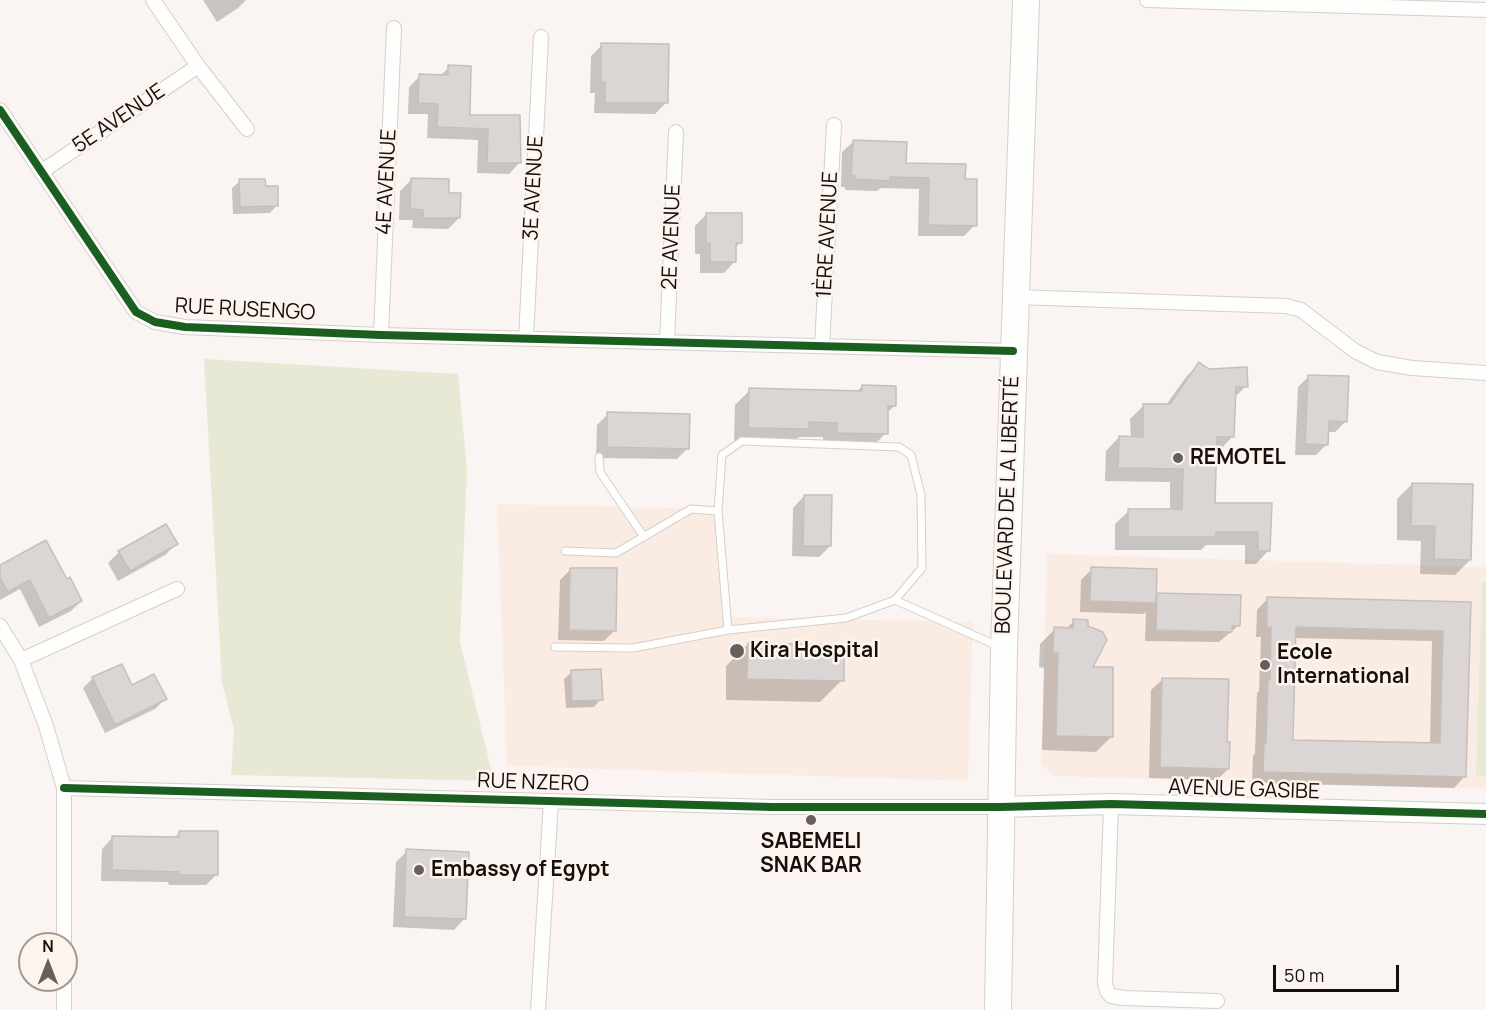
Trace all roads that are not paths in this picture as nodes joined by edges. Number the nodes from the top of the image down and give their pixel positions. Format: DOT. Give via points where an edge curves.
graph roads {
  1 [pos="153,0"];
  2 [pos="1026,0"];
  3 [pos="1148,0"];
  4 [pos="1486,10"];
  5 [pos="394,28"];
  6 [pos="541,37"];
  7 [pos="198,66"];
  8 [pos="0,110"];
  9 [pos="834,125"];
  10 [pos="247,129"];
  11 [pos="676,132"];
  12 [pos="40,172"];
  13 [pos="1015,297"];
  14 [pos="381,335"];
  15 [pos="526,339"];
  16 [pos="668,342"];
  17 [pos="822,346"];
  18 [pos="1013,351"];
  19 [pos="1486,373"];
  20 [pos="599,457"];
  21 [pos="718,511"];
  22 [pos="644,537"];
  23 [pos="565,550"];
  24 [pos="177,589"];
  25 [pos="895,600"];
  26 [pos="0,626"];
  27 [pos="728,630"];
  28 [pos="555,647"];
  29 [pos="1004,649"];
  30 [pos="21,660"];
  31 [pos="64,788"];
  32 [pos="550,801"];
  33 [pos="1111,804"];
  34 [pos="1001,807"];
  35 [pos="1486,814"];
  36 [pos="64,932"];
  37 [pos="64,992"];
  38 [pos="1217,1001"];
  39 [pos="64,1010"];
  40 [pos="538,1010"];
  41 [pos="998,1010"];
  1 -- 7 [label="street"];
  2 -- 13 [label="highway, BOULEVARD DE LA LIBERTÉ"];
  3 -- 4 [label="street"];
  5 -- 14 [label="street, 4E AVENUE"];
  6 -- 15 [label="street, 3E AVENUE"];
  7 -- 10 [label="street"];
  7 -- 12 [label="street, 5E AVENUE"];
  8 -- 12 [label="street, RUE RUSENGO"];
  9 -- 17 [label="street, 1ÈRE AVENUE"];
  11 -- 16 [label="street, 2E AVENUE"];
  12 -- 14 [label="street, RUE RUSENGO" via="136,312 155,322 185,327"];
  13 -- 18 [label="highway, BOULEVARD DE LA LIBERTÉ"];
  13 -- 19 [label="street" via="1287,306 1301,310 1355,351 1377,362 1412,369"];
  14 -- 15 [label="street, RUE RUSENGO"];
  15 -- 16 [label="street, RUE RUSENGO"];
  16 -- 17 [label="street, RUE RUSENGO"];
  17 -- 18 [label="street, RUE RUSENGO"];
  18 -- 29 [label="highway, BOULEVARD DE LA LIBERTÉ"];
  20 -- 22 [label="lane" via="600,472"];
  21 -- 22 [label="lane" via="691,509"];
  21 -- 25 [label="lane" via="722,455 742,441 899,447 910,455 921,495 922,568"];
  21 -- 27 [label="lane"];
  22 -- 23 [label="lane" via="616,553"];
  24 -- 30 [label="street"];
  25 -- 27 [label="lane" via="846,618"];
  25 -- 29 [label="lane"];
  26 -- 30 [label="street"];
  27 -- 28 [label="lane" via="633,648"];
  29 -- 34 [label="highway, BOULEVARD DE LA LIBERTÉ"];
  30 -- 31 [label="street"];
  31 -- 32 [label="street, RUE NZERO"];
  31 -- 36 [label="street"];
  32 -- 34 [label="street, RUE NZERO" via="772,807"];
  32 -- 40 [label="street"];
  33 -- 34 [label="street, AVENUE GASIBE"];
  33 -- 35 [label="street, AVENUE GASIBE"];
  33 -- 38 [label="street" via="1107,991 1111,996 1124,998"];
  34 -- 41 [label="highway, BOULEVARD DE LA LIBERTÉ"];
  37 -- 39 [label="street"];
}
